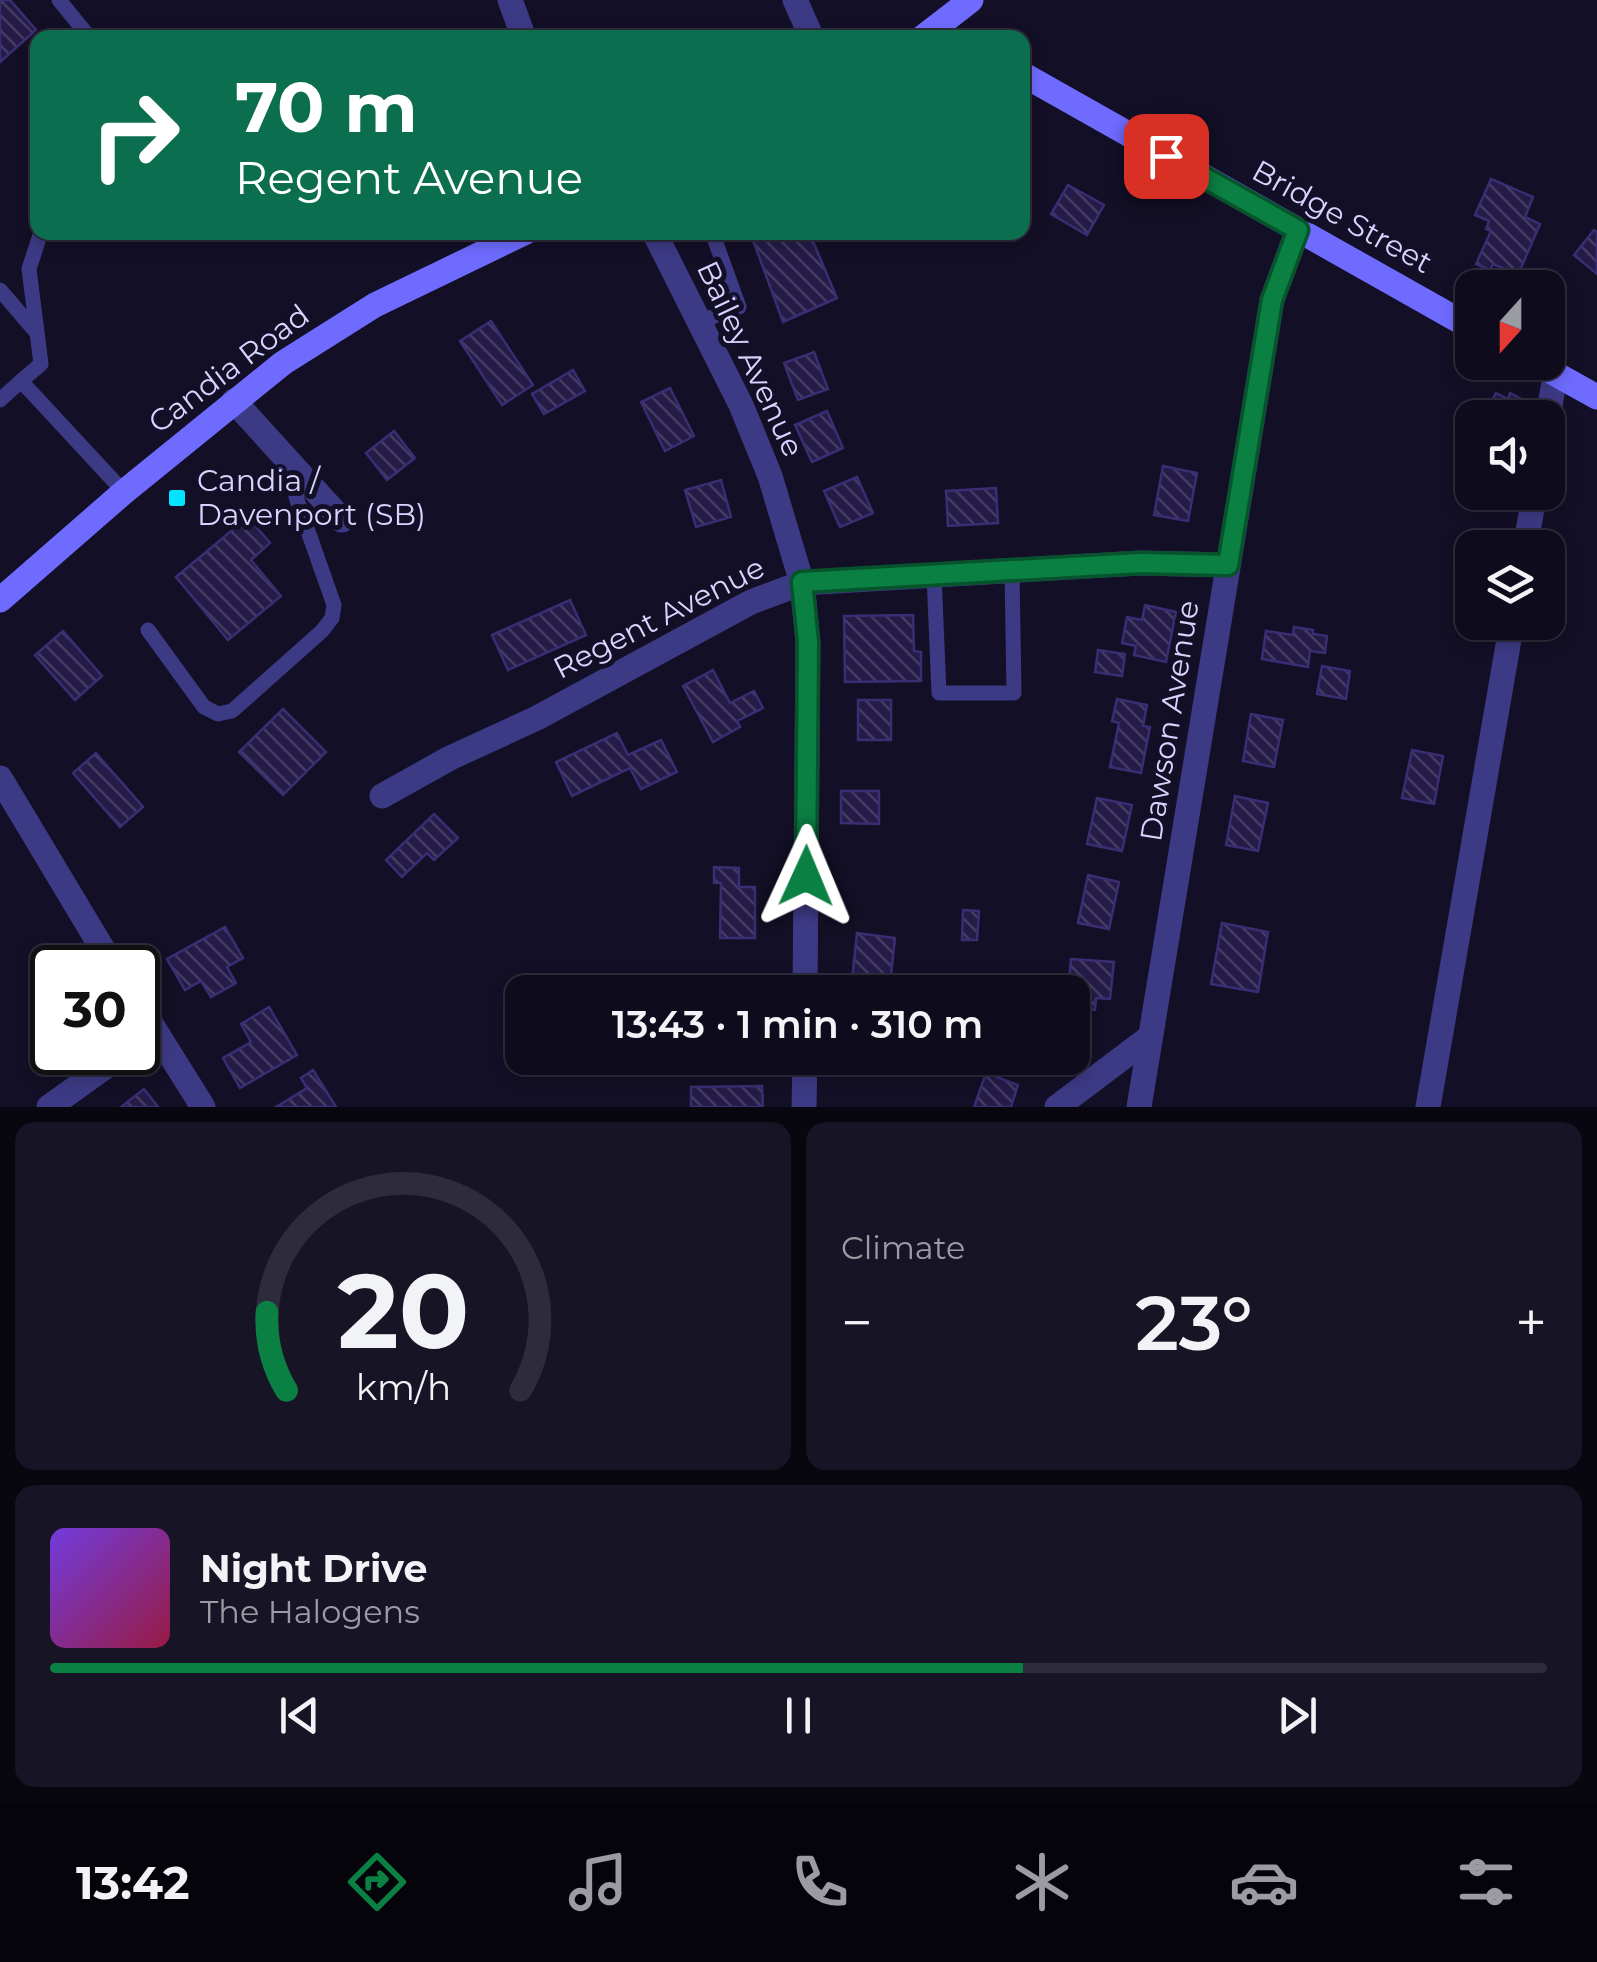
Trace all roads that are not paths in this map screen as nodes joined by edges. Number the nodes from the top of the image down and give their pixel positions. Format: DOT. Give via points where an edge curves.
graph roads {
  1 [pos="59,0"];
  2 [pos="510,0"];
  3 [pos="794,0"];
  4 [pos="971,0"];
  5 [pos="954,29"];
  6 [pos="83,30"];
  7 [pos="521,30"];
  8 [pos="808,30"];
  9 [pos="1030,79"];
  10 [pos="1298,230"];
  11 [pos="38,240"];
  12 [pos="509,240"];
  13 [pos="658,240"];
  14 [pos="715,240"];
  15 [pos="0,290"];
  16 [pos="1455,318"];
  17 [pos="699,322"];
  18 [pos="37,333"];
  19 [pos="1565,380"];
  20 [pos="21,381"];
  21 [pos="1597,397"];
  22 [pos="0,400"];
  23 [pos="234,401"];
  24 [pos="293,467"];
  25 [pos="124,492"];
  26 [pos="342,520"];
  27 [pos="1228,565"];
  28 [pos="1012,571"];
  29 [pos="934,575"];
  30 [pos="802,582"];
  31 [pos="2,595"];
  32 [pos="148,630"];
  33 [pos="1509,640"];
  34 [pos="0,778"];
  35 [pos="382,796"];
  36 [pos="100,945"];
  37 [pos="805,975"];
  38 [pos="1150,1037"];
  39 [pos="160,1054"];
  40 [pos="94,1075"];
  41 [pos="805,1075"];
  42 [pos="49,1107"];
  43 [pos="203,1107"];
  44 [pos="804,1107"];
  45 [pos="1057,1107"];
  46 [pos="1138,1107"];
  47 [pos="1428,1107"];
  1 -- 6 [label="lane"];
  2 -- 7 [label="street"];
  3 -- 8 [label="street"];
  4 -- 5 [label="main road"];
  9 -- 10 [label="main road, Bridge Street"];
  10 -- 16 [label="main road, Bridge Street"];
  10 -- 27 [label="street, Dawson Avenue" via="1272,300"];
  11 -- 18 [label="lane" via="28,268"];
  12 -- 23 [label="main road, Candia Road" via="375,305"];
  13 -- 17 [label="street, Bailey Avenue"];
  14 -- 17 [label="lane" via="738,306"];
  15 -- 18 [label="lane"];
  17 -- 30 [label="street, Bailey Avenue" via="770,476"];
  18 -- 20 [label="lane" via="42,364"];
  19 -- 21 [label="main road"];
  20 -- 22 [label="lane"];
  20 -- 25 [label="lane"];
  23 -- 24 [label="street"];
  23 -- 25 [label="main road, Candia Road"];
  24 -- 26 [label="street"];
  24 -- 32 [label="lane" via="296,497 334,605 322,631 232,712 218,714 204,707"];
  25 -- 31 [label="main road, Candia Road"];
  27 -- 28 [label="street, Regent Avenue"];
  27 -- 38 [label="street, Dawson Avenue"];
  28 -- 29 [label="street, Regent Avenue"];
  28 -- 29 [label="lane" via="1014,694 939,693"];
  29 -- 30 [label="street, Regent Avenue"];
  30 -- 35 [label="street, Regent Avenue" via="751,602"];
  30 -- 37 [label="street, Bailey Avenue" via="808,642"];
  33 -- 47 [label="street"];
  34 -- 36 [label="street"];
  38 -- 45 [label="street"];
  38 -- 46 [label="street, Dawson Avenue"];
  39 -- 43 [label="street"];
  40 -- 42 [label="street"];
  41 -- 44 [label="street"];
}
